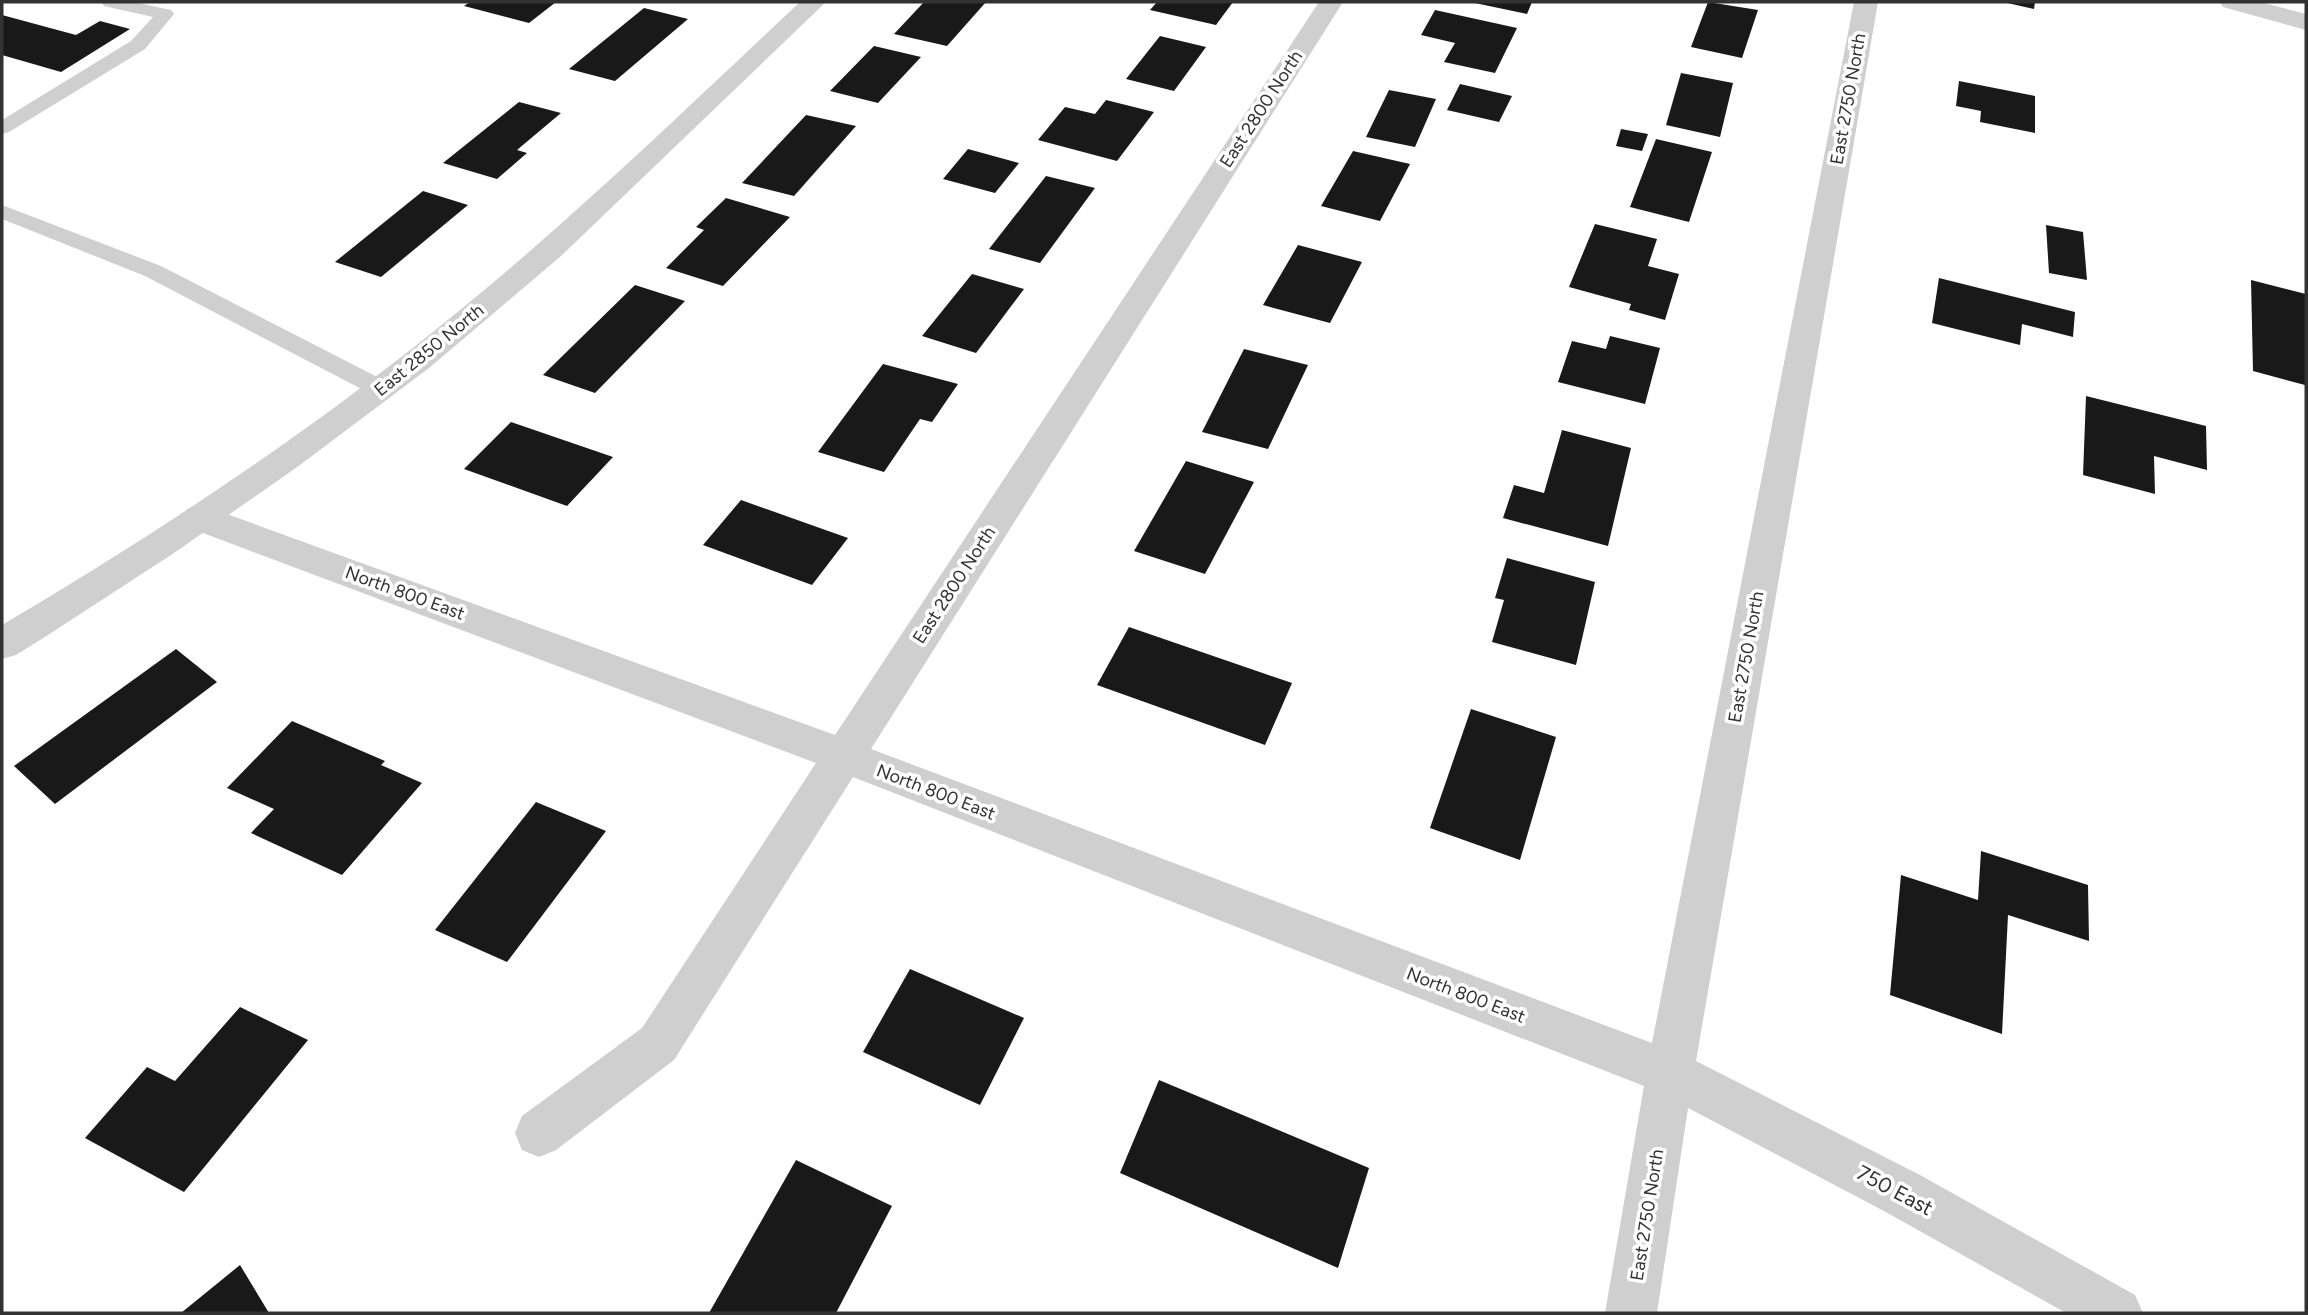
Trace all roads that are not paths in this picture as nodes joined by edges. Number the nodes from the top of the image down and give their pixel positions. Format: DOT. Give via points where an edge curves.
graph roads {
  1 [pos="110,2"];
  2 [pos="814,2"];
  3 [pos="1331,2"];
  4 [pos="1866,2"];
  5 [pos="2232,2"];
  6 [pos="2306,22"];
  7 [pos="2,128"];
  8 [pos="2,211"];
  9 [pos="381,389"];
  10 [pos="200,518"];
  11 [pos="2,644"];
  12 [pos="844,756"];
  13 [pos="1670,1073"];
  14 [pos="539,1133"];
  15 [pos="1631,1313"];
  16 [pos="2117,1313"];
  1 -- 7 [label="lane" via="165,14 138,45"];
  2 -- 9 [label="street, East 2850 North" via="511,284"];
  3 -- 12 [label="street, East 2800 North"];
  4 -- 13 [label="street, East 2750 North"];
  5 -- 6 [label="street"];
  8 -- 9 [label="lane" via="153,271"];
  9 -- 10 [label="street, East 2850 North"];
  10 -- 11 [label="street, East 2850 North"];
  10 -- 12 [label="street, North 800 East"];
  12 -- 13 [label="street, North 800 East"];
  12 -- 14 [label="street, East 2800 North" via="658,1044"];
  13 -- 15 [label="street, East 2750 North"];
  13 -- 16 [label="street, 750 East" via="1902,1193"];
}
